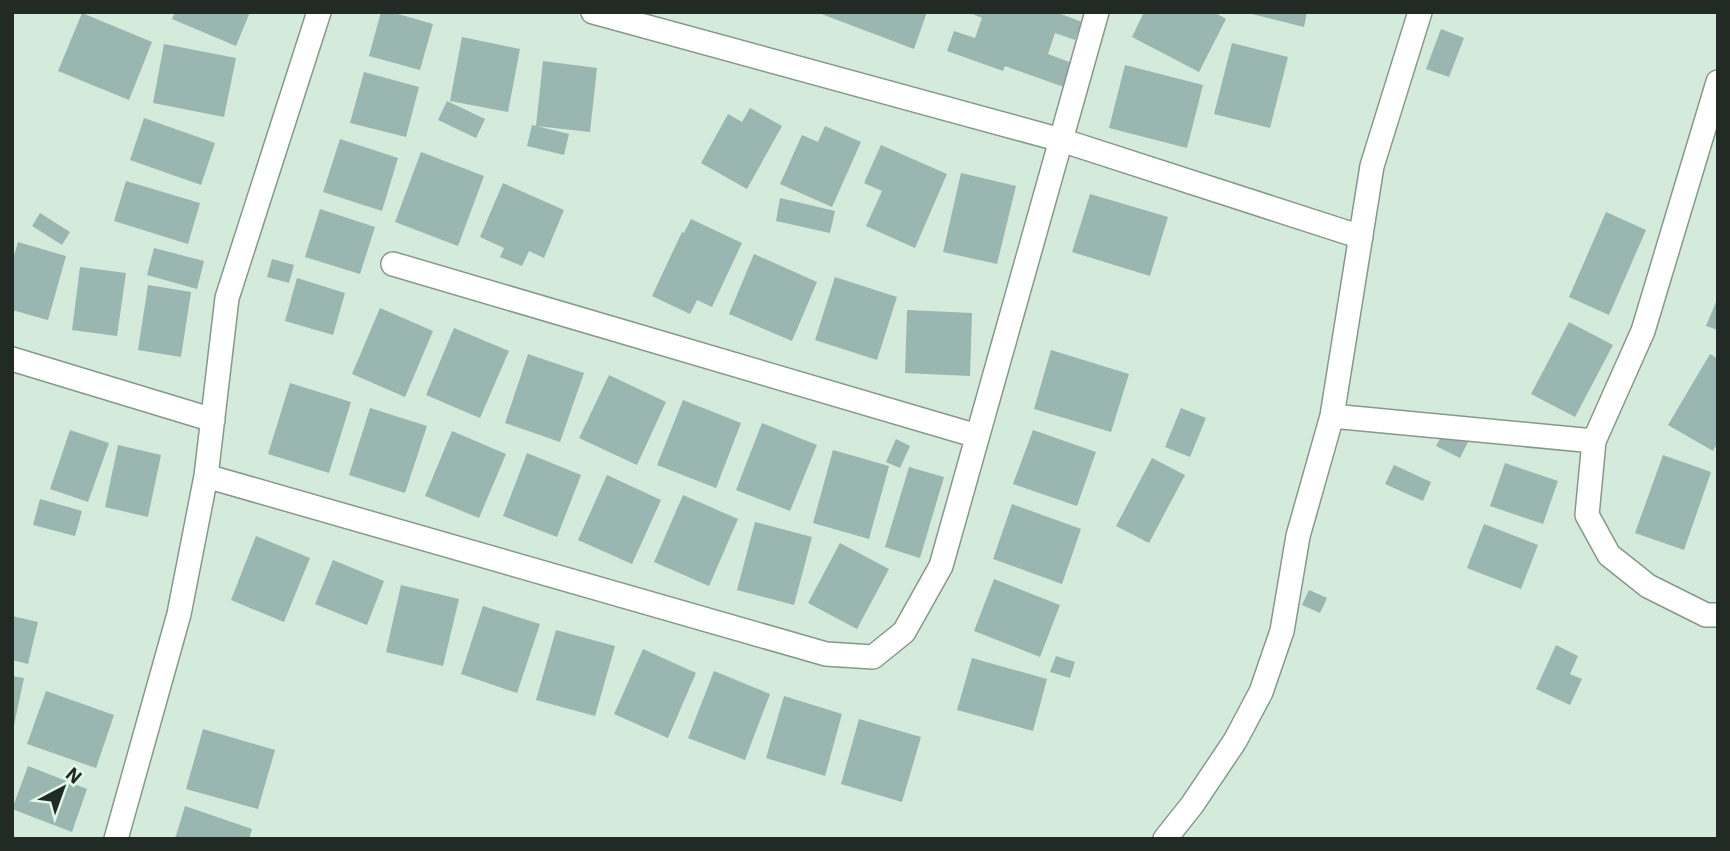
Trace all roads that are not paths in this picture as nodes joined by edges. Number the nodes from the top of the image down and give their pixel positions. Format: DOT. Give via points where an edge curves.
graph roads {
  1 [pos="319,12"];
  2 [pos="593,12"];
  3 [pos="1097,12"];
  4 [pos="1420,12"];
  5 [pos="1718,82"];
  6 [pos="1061,140"];
  7 [pos="1361,237"];
  8 [pos="393,264"];
  9 [pos="12,359"];
  10 [pos="1332,416"];
  11 [pos="213,420"];
  12 [pos="977,436"];
  13 [pos="1594,441"];
  14 [pos="206,476"];
  15 [pos="1718,615"];
  16 [pos="116,839"];
  17 [pos="1165,839"];
  1 -- 11 [label="street" via="227,298"];
  2 -- 6 [label="street"];
  3 -- 6 [label="street"];
  4 -- 7 [label="street" via="1372,166"];
  5 -- 13 [label="street" via="1643,331"];
  6 -- 7 [label="street"];
  6 -- 12 [label="street"];
  7 -- 10 [label="street"];
  8 -- 12 [label="street"];
  9 -- 11 [label="street"];
  10 -- 13 [label="street"];
  10 -- 17 [label="street" via="1298,536 1282,631 1261,692 1235,741"];
  11 -- 14 [label="street"];
  12 -- 14 [label="street" via="941,566 904,632 873,657 826,654"];
  13 -- 15 [label="street" via="1587,515 1609,555 1648,586 1706,615"];
  14 -- 16 [label="street" via="179,614"];
}
